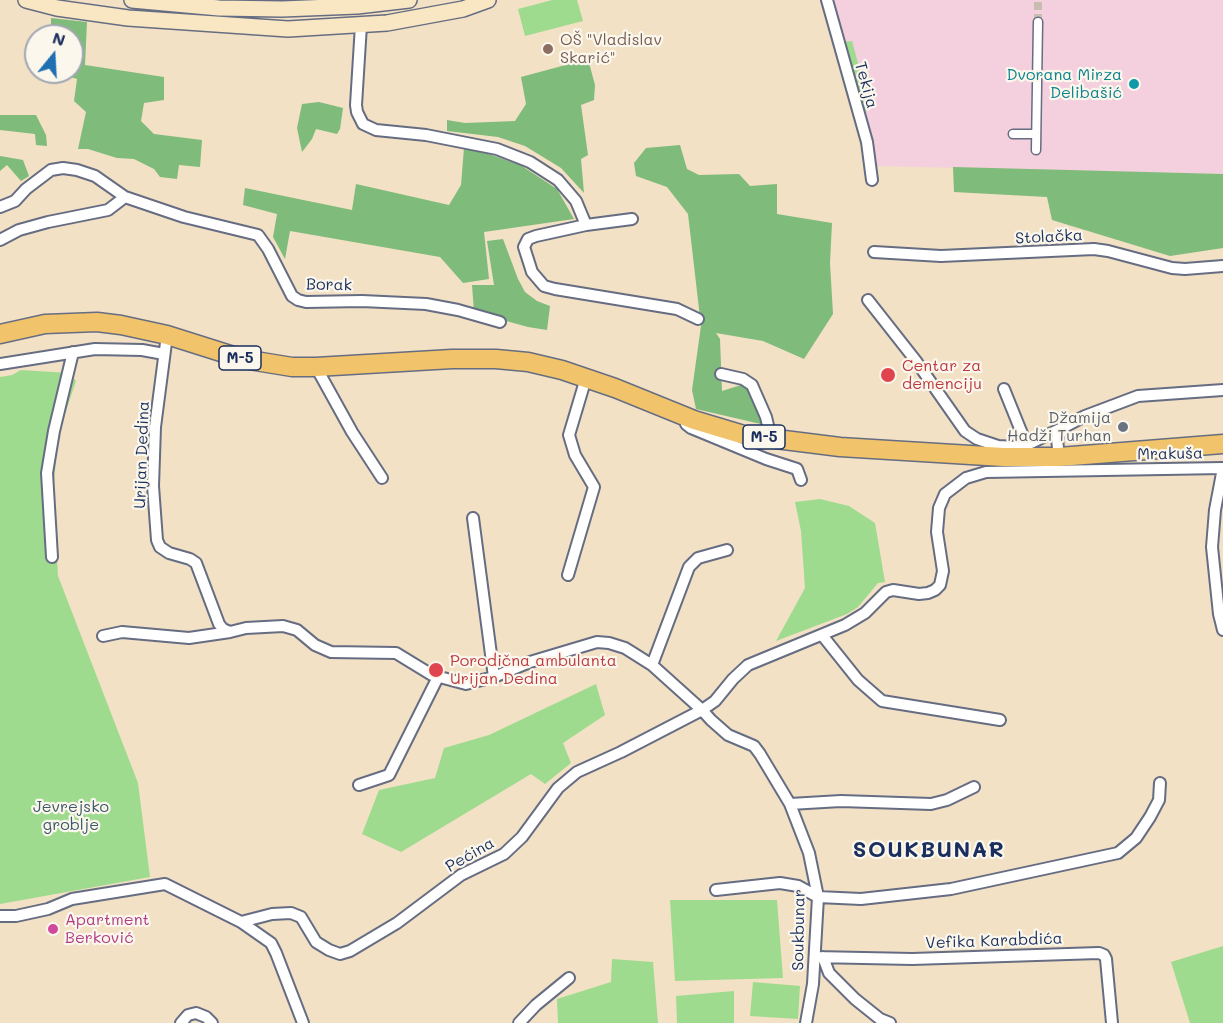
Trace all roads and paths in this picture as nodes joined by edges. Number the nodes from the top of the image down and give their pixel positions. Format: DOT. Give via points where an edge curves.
graph roads {
  1 [pos="26,0"];
  2 [pos="132,0"];
  3 [pos="410,0"];
  4 [pos="488,0"];
  5 [pos="827,0"];
  6 [pos="1038,22"];
  7 [pos="361,25"];
  8 [pos="1013,134"];
  9 [pos="1036,134"];
  10 [pos="1036,150"];
  11 [pos="872,180"];
  12 [pos="126,197"];
  13 [pos="0,207"];
  14 [pos="632,219"];
  15 [pos="586,225"];
  16 [pos="0,240"];
  17 [pos="874,252"];
  18 [pos="1223,266"];
  19 [pos="868,300"];
  20 [pos="698,319"];
  21 [pos="500,322"];
  22 [pos="0,334"];
  23 [pos="166,335"];
  24 [pos="73,352"];
  25 [pos="164,354"];
  26 [pos="0,364"];
  27 [pos="316,367"];
  28 [pos="721,374"];
  29 [pos="586,378"];
  30 [pos="1004,389"];
  31 [pos="1223,390"];
  32 [pos="670,411"];
  33 [pos="1064,427"];
  34 [pos="771,438"];
  35 [pos="1031,443"];
  36 [pos="1223,444"];
  37 [pos="1059,457"];
  38 [pos="1004,465"];
  39 [pos="382,478"];
  40 [pos="801,480"];
  41 [pos="473,518"];
  42 [pos="727,550"];
  43 [pos="52,557"];
  44 [pos="568,575"];
  45 [pos="1223,630"];
  46 [pos="230,632"];
  47 [pos="822,635"];
  48 [pos="103,636"];
  49 [pos="652,665"];
  50 [pos="438,677"];
  51 [pos="494,677"];
  52 [pos="702,710"];
  53 [pos="1000,720"];
  54 [pos="1160,783"];
  55 [pos="359,785"];
  56 [pos="974,787"];
  57 [pos="790,804"];
  58 [pos="716,890"];
  59 [pos="818,897"];
  60 [pos="0,916"];
  61 [pos="242,922"];
  62 [pos="819,957"];
  63 [pos="569,978"];
  64 [pos="181,1023"];
  65 [pos="212,1023"];
  66 [pos="303,1023"];
  67 [pos="519,1023"];
  68 [pos="806,1023"];
  69 [pos="890,1023"];
  70 [pos="1112,1023"];
  1 -- 7 [label="main road" via="128,18 288,29"];
  2 -- 3 [label="main road" via="282,9"];
  4 -- 7 [label="main road" via="463,9"];
  5 -- 11 [label="street, Tekija" via="867,142"];
  6 -- 9 [label="street"];
  7 -- 15 [label="street" via="357,112 363,124 376,130 476,144 530,162 558,180 576,201"];
  8 -- 9 [label="street"];
  9 -- 10 [label="street"];
  12 -- 13 [label="street" via="95,176 63,168 51,170 15,201"];
  12 -- 16 [label="street" via="108,210 39,224"];
  12 -- 21 [label="street, Borak" via="184,217 258,235 292,296 298,300 426,304"];
  14 -- 15 [label="street"];
  15 -- 20 [label="street" via="525,242 529,262 544,286 677,309"];
  17 -- 18 [label="street, Stolačka" via="941,256 1094,249 1172,268"];
  19 -- 35 [label="street" via="965,431 998,446"];
  22 -- 23 [label="main road, M-5" via="45,324 97,322"];
  23 -- 25 [label="street, Urijan Dedina"];
  23 -- 27 [label="main road, M-5" via="243,359"];
  24 -- 25 [label="street" via="122,348"];
  24 -- 26 [label="street"];
  24 -- 43 [label="street" via="47,473"];
  25 -- 46 [label="street, Urijan Dedina" via="155,427 153,486 157,540 169,553 196,563 219,624"];
  27 -- 29 [label="main road, M-5" via="496,359"];
  27 -- 39 [label="street"];
  28 -- 34 [label="street" via="752,385"];
  29 -- 32 [label="main road, M-5"];
  29 -- 44 [label="street" via="569,435 594,487"];
  30 -- 35 [label="street" via="1023,436"];
  31 -- 33 [label="street" via="1138,396"];
  32 -- 34 [label="main road, M-5" via="744,435"];
  32 -- 40 [label="street" via="691,428 797,469"];
  33 -- 35 [label="street"];
  33 -- 37 [label="street" via="1058,439"];
  34 -- 38 [label="main road, M-5"];
  36 -- 37 [label="main road, M-5"];
  37 -- 38 [label="main road, M-5"];
  38 -- 45 [label="street, Mrakuša" via="1223,468 1212,529"];
  38 -- 47 [label="street" via="966,478 945,494 937,523 942,579 935,590 920,594 886,592 859,617"];
  41 -- 51 [label="street"];
  42 -- 49 [label="street" via="698,558 689,567"];
  46 -- 48 [label="street" via="189,638 122,632"];
  46 -- 50 [label="street" via="283,626 297,630 331,652 396,653"];
  47 -- 52 [label="street" via="748,665"];
  47 -- 53 [label="street" via="858,680 882,701"];
  49 -- 51 [label="street" via="625,648 597,642"];
  49 -- 52 [label="street"];
  50 -- 51 [label="street" via="466,684"];
  50 -- 55 [label="street" via="389,775"];
  52 -- 57 [label="street, Soukbunar" via="728,735 754,746"];
  52 -- 61 [label="street, Pećina" via="577,772 558,788 522,837 504,854 461,875 416,910 350,951 340,954 316,942 305,921 291,913"];
  54 -- 59 [label="street" via="1159,800 1150,818 1136,838 1118,853 951,889 861,899"];
  56 -- 57 [label="street" via="931,804"];
  57 -- 59 [label="street, Soukbunar" via="809,853"];
  58 -- 59 [label="street" via="780,883 798,886"];
  59 -- 62 [label="street, Soukbunar"];
  60 -- 61 [label="street" via="37,912 72,899 165,884"];
  61 -- 66 [label="street" via="271,943"];
  62 -- 68 [label="street, Soukbunar"];
  62 -- 69 [label="street" via="855,999"];
  62 -- 70 [label="street, Vefika Karabdića" via="912,959 1099,953 1106,959"];
  63 -- 67 [label="street"];
  64 -- 65 [label="street" via="196,1013"];
}
